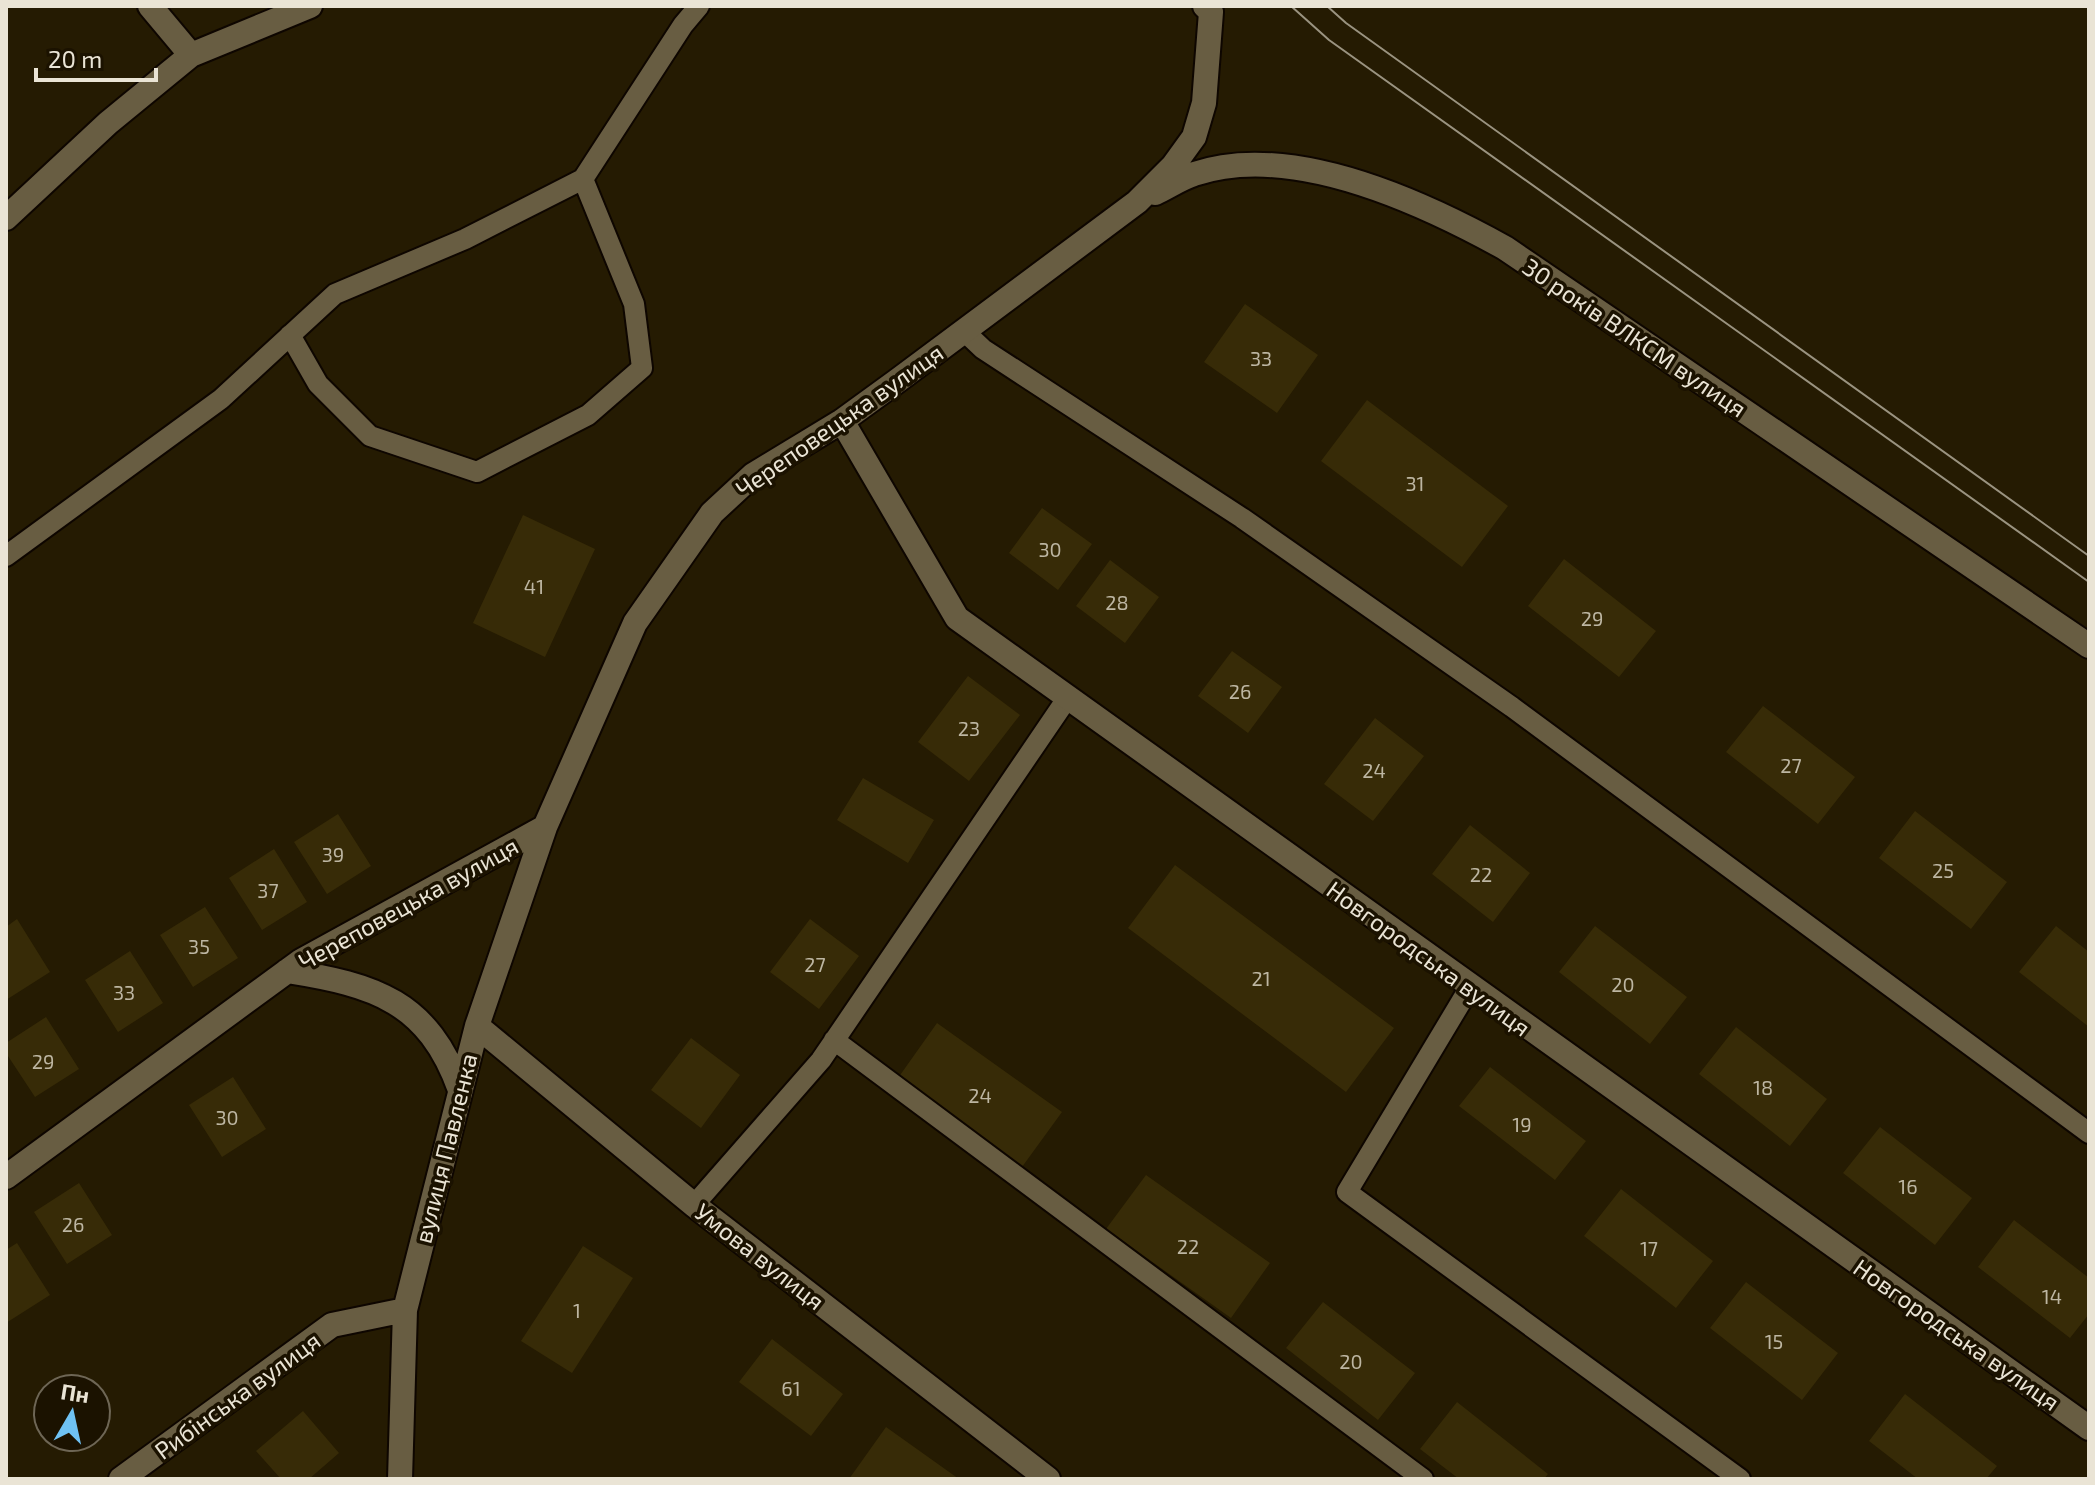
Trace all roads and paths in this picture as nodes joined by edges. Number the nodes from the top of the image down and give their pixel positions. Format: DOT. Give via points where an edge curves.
graph roads {
  1 [pos="150,6"];
  2 [pos="310,6"];
  3 [pos="699,6"];
  4 [pos="1206,8"];
  5 [pos="191,55"];
  6 [pos="583,179"];
  7 [pos="1137,202"];
  8 [pos="6,218"];
  9 [pos="964,331"];
  10 [pos="290,335"];
  11 [pos="842,421"];
  12 [pos="6,556"];
  13 [pos="2089,646"];
  14 [pos="1066,700"];
  15 [pos="545,827"];
  16 [pos="287,971"];
  17 [pos="1470,987"];
  18 [pos="477,1026"];
  19 [pos="834,1040"];
  20 [pos="460,1090"];
  21 [pos="2089,1133"];
  22 [pos="6,1177"];
  23 [pos="694,1205"];
  24 [pos="405,1310"];
  25 [pos="2089,1428"];
  26 [pos="121,1479"];
  27 [pos="400,1479"];
  28 [pos="1048,1479"];
  29 [pos="1423,1479"];
  30 [pos="1740,1479"];
  1 -- 5 [label="street"];
  2 -- 5 [label="street"];
  3 -- 6 [label="lane"];
  4 -- 7 [label="street, Череповецька вулиця" via="1204,103 1194,137"];
  5 -- 8 [label="street"];
  6 -- 10 [label="lane" via="465,239 335,294"];
  6 -- 10 [label="lane" via="634,304 642,368 588,415 477,472 370,436 318,384"];
  7 -- 9 [label="street, Череповецька вулиця"];
  7 -- 13 [label="street, 30 років ВЛКСМ вулиця" via="1195,173 1278,167 1346,179 1445,215 1505,248"];
  9 -- 11 [label="street, Череповецька вулиця"];
  9 -- 21 [label="lane" via="983,349 1242,518 1512,707"];
  10 -- 12 [label="lane" via="221,399"];
  11 -- 14 [label="street, Новгородська вулиця" via="957,618"];
  11 -- 15 [label="street, Череповецька вулиця" via="753,475 712,513 635,623"];
  14 -- 17 [label="street, Новгородська вулиця"];
  14 -- 19 [label="lane"];
  15 -- 16 [label="street, Череповецька вулиця"];
  15 -- 18 [label="street, вулиця Павленка"];
  16 -- 20 [label="street" via="369,989 405,1010 447,1053"];
  16 -- 22 [label="street, Череповецька вулиця"];
  17 -- 25 [label="street, Новгородська вулиця"];
  17 -- 30 [label="lane" via="1347,1192"];
  18 -- 20 [label="street, вулиця Павленка"];
  18 -- 23 [label="street, Умова вулиця"];
  19 -- 23 [label="lane"];
  19 -- 29 [label="lane"];
  20 -- 24 [label="street, вулиця Павленка"];
  23 -- 28 [label="street, Умова вулиця"];
  24 -- 26 [label="street, Рибінська вулиця" via="332,1325"];
  24 -- 27 [label="street, вулиця Павленка"];
}
